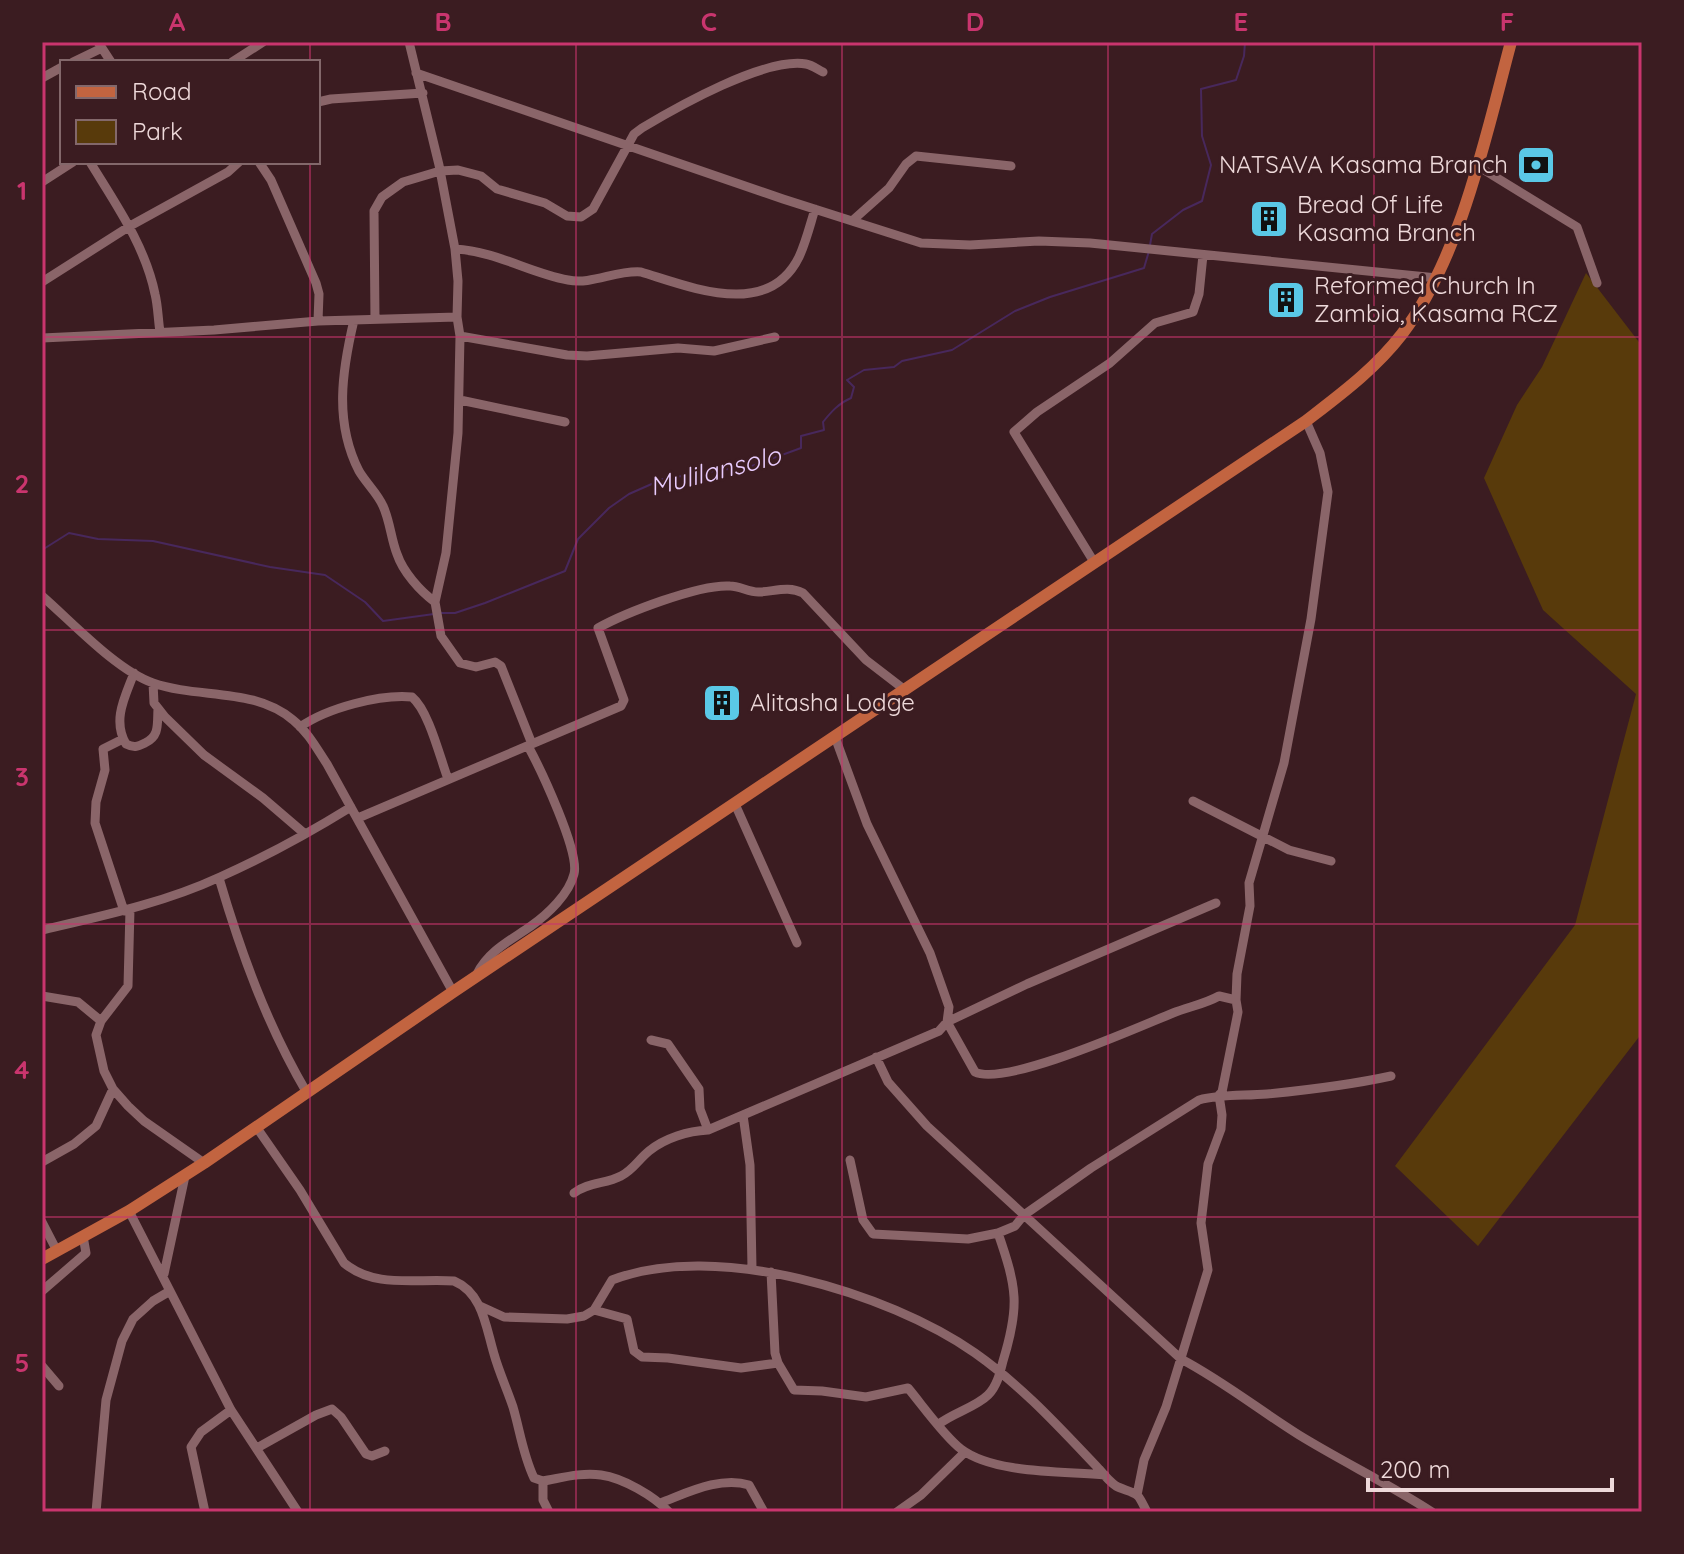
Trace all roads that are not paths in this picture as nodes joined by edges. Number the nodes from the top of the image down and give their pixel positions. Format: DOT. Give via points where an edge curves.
graph roads {
  1 [pos="263,42"];
  2 [pos="409,42"];
  3 [pos="1511,42"];
  4 [pos="100,45"];
  5 [pos="76,60"];
  6 [pos="235,60"];
  7 [pos="60,68"];
  8 [pos="823,72"];
  9 [pos="416,73"];
  10 [pos="42,78"];
  11 [pos="423,93"];
  12 [pos="320,102"];
  13 [pos="628,146"];
  14 [pos="70,164"];
  15 [pos="91,164"];
  16 [pos="237,164"];
  17 [pos="260,164"];
  18 [pos="1476,165"];
  19 [pos="1011,166"];
  20 [pos="440,171"];
  21 [pos="42,182"];
  22 [pos="815,209"];
  23 [pos="852,221"];
  24 [pos="130,226"];
  25 [pos="455,249"];
  26 [pos="1203,255"];
  27 [pos="1437,278"];
  28 [pos="42,282"];
  29 [pos="1597,283"];
  30 [pos="457,317"];
  31 [pos="375,319"];
  32 [pos="354,320"];
  33 [pos="318,321"];
  34 [pos="160,332"];
  35 [pos="460,336"];
  36 [pos="775,337"];
  37 [pos="42,338"];
  38 [pos="460,400"];
  39 [pos="1306,421"];
  40 [pos="565,422"];
  41 [pos="1094,562"];
  42 [pos="42,596"];
  43 [pos="435,609"];
  44 [pos="134,673"];
  45 [pos="153,683"];
  46 [pos="905,690"];
  47 [pos="158,709"];
  48 [pos="300,727"];
  49 [pos="835,737"];
  50 [pos="123,739"];
  51 [pos="530,745"];
  52 [pos="448,779"];
  53 [pos="1193,801"];
  54 [pos="735,804"];
  55 [pos="351,807"];
  56 [pos="358,818"];
  57 [pos="305,834"];
  58 [pos="1265,836"];
  59 [pos="1331,861"];
  60 [pos="219,878"];
  61 [pos="1216,903"];
  62 [pos="127,910"];
  63 [pos="42,930"];
  64 [pos="797,943"];
  65 [pos="475,977"];
  66 [pos="453,992"];
  67 [pos="42,996"];
  68 [pos="1236,1000"];
  69 [pos="101,1021"];
  70 [pos="947,1022"];
  71 [pos="651,1040"];
  72 [pos="876,1057"];
  73 [pos="1391,1076"];
  74 [pos="113,1089"];
  75 [pos="307,1093"];
  76 [pos="1219,1095"];
  77 [pos="743,1115"];
  78 [pos="257,1128"];
  79 [pos="708,1130"];
  80 [pos="850,1160"];
  81 [pos="42,1162"];
  82 [pos="204,1163"];
  83 [pos="185,1176"];
  84 [pos="574,1193"];
  85 [pos="129,1211"];
  86 [pos="1024,1215"];
  87 [pos="42,1222"];
  88 [pos="998,1233"];
  89 [pos="83,1236"];
  90 [pos="57,1251"];
  91 [pos="42,1259"];
  92 [pos="752,1268"];
  93 [pos="771,1272"];
  94 [pos="164,1274"];
  95 [pos="42,1291"];
  96 [pos="170,1291"];
  97 [pos="480,1306"];
  98 [pos="594,1310"];
  99 [pos="1181,1359"];
  100 [pos="778,1363"];
  101 [pos="42,1366"];
  102 [pos="1000,1371"];
  103 [pos="59,1386"];
  104 [pos="231,1410"];
  105 [pos="939,1424"];
  106 [pos="257,1448"];
  107 [pos="385,1451"];
  108 [pos="965,1452"];
  109 [pos="1105,1475"];
  110 [pos="543,1481"];
  111 [pos="1137,1495"];
  112 [pos="660,1503"];
  113 [pos="1141,1510"];
  114 [pos="764,1511"];
  115 [pos="96,1512"];
  116 [pos="205,1512"];
  117 [pos="298,1512"];
  118 [pos="549,1512"];
  119 [pos="669,1512"];
  120 [pos="897,1512"];
  121 [pos="1432,1512"];
  1 -- 6 [label="street"];
  2 -- 9 [label="street"];
  3 -- 18 [label="main road"];
  4 -- 5 [label="street"];
  7 -- 10 [label="street"];
  8 -- 13 [label="street" via="802,64 719,85 642,128"];
  9 -- 11 [label="street"];
  9 -- 13 [label="street"];
  11 -- 12 [label="street"];
  11 -- 20 [label="street"];
  13 -- 20 [label="street" via="593,209 581,217 497,189 481,176"];
  13 -- 22 [label="street"];
  14 -- 21 [label="street"];
  15 -- 24 [label="street"];
  16 -- 24 [label="street"];
  17 -- 33 [label="street" via="316,283"];
  18 -- 27 [label="main road"];
  18 -- 29 [label="street" via="1577,227"];
  19 -- 23 [label="street" via="916,156"];
  20 -- 25 [label="street"];
  20 -- 31 [label="street" via="392,187 377,203"];
  22 -- 23 [label="street"];
  22 -- 25 [label="street" via="798,258 776,283 743,295 723,295 641,272 566,280 483,251"];
  23 -- 26 [label="street" via="921,243 1039,241"];
  24 -- 28 [label="street"];
  24 -- 34 [label="street" via="155,292"];
  25 -- 30 [label="street"];
  26 -- 27 [label="street"];
  26 -- 41 [label="street" via="1193,312 1155,323 1110,363 1014,432"];
  27 -- 39 [label="main road" via="1381,358"];
  30 -- 31 [label="street"];
  30 -- 35 [label="street"];
  31 -- 32 [label="street"];
  32 -- 33 [label="street"];
  32 -- 43 [label="street" via="342,403 347,445 381,502 397,556"];
  33 -- 34 [label="street"];
  34 -- 37 [label="street"];
  35 -- 36 [label="street" via="587,356 678,348 724,350"];
  35 -- 38 [label="street"];
  38 -- 40 [label="street"];
  38 -- 43 [label="street" via="446,553"];
  39 -- 41 [label="main road"];
  39 -- 58 [label="street" via="1328,492 1311,619"];
  41 -- 46 [label="main road"];
  42 -- 44 [label="street"];
  43 -- 51 [label="street" via="441,636 460,663 501,666"];
  44 -- 45 [label="street"];
  44 -- 50 [label="street" via="119,716"];
  45 -- 47 [label="street"];
  45 -- 48 [label="street" via="265,704"];
  46 -- 49 [label="main road"];
  46 -- 51 [label="street" via="866,660 803,593 715,588 598,628 624,704"];
  47 -- 50 [label="street" via="154,739 131,747"];
  47 -- 57 [label="street" via="204,755"];
  48 -- 52 [label="street" via="340,707 412,697"];
  48 -- 55 [label="street"];
  49 -- 54 [label="main road"];
  49 -- 70 [label="street" via="872,835 930,953 949,1007"];
  50 -- 62 [label="street" via="103,749 104,775 94,812"];
  51 -- 52 [label="street"];
  51 -- 65 [label="street" via="572,849 574,876 557,903 488,956"];
  52 -- 56 [label="street"];
  53 -- 58 [label="street"];
  54 -- 64 [label="street"];
  54 -- 65 [label="main road"];
  55 -- 56 [label="street"];
  55 -- 57 [label="street"];
  56 -- 66 [label="street"];
  57 -- 60 [label="street"];
  58 -- 59 [label="street" via="1289,850"];
  58 -- 68 [label="street" via="1249,883"];
  60 -- 62 [label="street"];
  60 -- 75 [label="street" via="263,1009"];
  61 -- 70 [label="street"];
  62 -- 63 [label="street"];
  62 -- 69 [label="street" via="128,986"];
  65 -- 66 [label="main road"];
  66 -- 75 [label="main road"];
  67 -- 69 [label="street" via="78,1002"];
  68 -- 70 [label="street" via="1219,996 1072,1053 994,1075 975,1072"];
  68 -- 76 [label="street" via="1238,1012"];
  69 -- 74 [label="street" via="96,1043"];
  70 -- 72 [label="street" via="939,1031"];
  71 -- 79 [label="street" via="668,1044 699,1089"];
  72 -- 77 [label="street"];
  72 -- 86 [label="street" via="888,1082 927,1126"];
  73 -- 76 [label="street" via="1282,1093"];
  74 -- 81 [label="street" via="96,1126"];
  74 -- 82 [label="street" via="144,1121"];
  75 -- 78 [label="main road"];
  76 -- 86 [label="street" via="1187,1106"];
  76 -- 99 [label="street" via="1221,1129 1208,1164 1201,1223 1208,1270"];
  77 -- 79 [label="street"];
  77 -- 92 [label="street" via="750,1165"];
  78 -- 82 [label="main road"];
  78 -- 97 [label="street" via="344,1263 401,1282 454,1281"];
  79 -- 84 [label="street" via="670,1140 622,1176"];
  80 -- 88 [label="street" via="863,1220 873,1234 968,1239"];
  82 -- 83 [label="main road"];
  83 -- 85 [label="main road"];
  83 -- 94 [label="street"];
  85 -- 89 [label="main road"];
  85 -- 94 [label="street"];
  86 -- 88 [label="street"];
  86 -- 99 [label="street"];
  87 -- 90 [label="street"];
  88 -- 102 [label="street" via="1016,1303"];
  89 -- 90 [label="main road"];
  89 -- 95 [label="street" via="86,1253"];
  90 -- 91 [label="main road"];
  92 -- 93 [label="street"];
  92 -- 98 [label="street" via="682,1265 623,1275 606,1285"];
  93 -- 100 [label="street"];
  93 -- 102 [label="street" via="881,1306 934,1329"];
  94 -- 96 [label="street"];
  96 -- 104 [label="street"];
  96 -- 115 [label="street" via="133,1319 122,1341 108,1387"];
  97 -- 98 [label="street" via="509,1317 567,1319"];
  97 -- 110 [label="street" via="526,1462 534,1478"];
  98 -- 100 [label="street" via="627,1319 634,1351 642,1357 741,1368"];
  99 -- 111 [label="street" via="1144,1460"];
  99 -- 121 [label="street"];
  100 -- 105 [label="street" via="799,1392 866,1397 908,1388"];
  101 -- 103 [label="street"];
  102 -- 105 [label="street" via="985,1398"];
  102 -- 109 [label="street"];
  104 -- 106 [label="street"];
  104 -- 116 [label="street" via="201,1432 191,1447"];
  105 -- 108 [label="street"];
  106 -- 107 [label="street" via="332,1409 366,1454"];
  106 -- 117 [label="street"];
  108 -- 109 [label="street" via="1011,1468"];
  108 -- 120 [label="street"];
  109 -- 111 [label="street"];
  110 -- 112 [label="street" via="602,1474"];
  110 -- 118 [label="street"];
  111 -- 113 [label="street"];
  112 -- 114 [label="street" via="693,1489 736,1481 749,1485"];
  112 -- 119 [label="street"];
}
